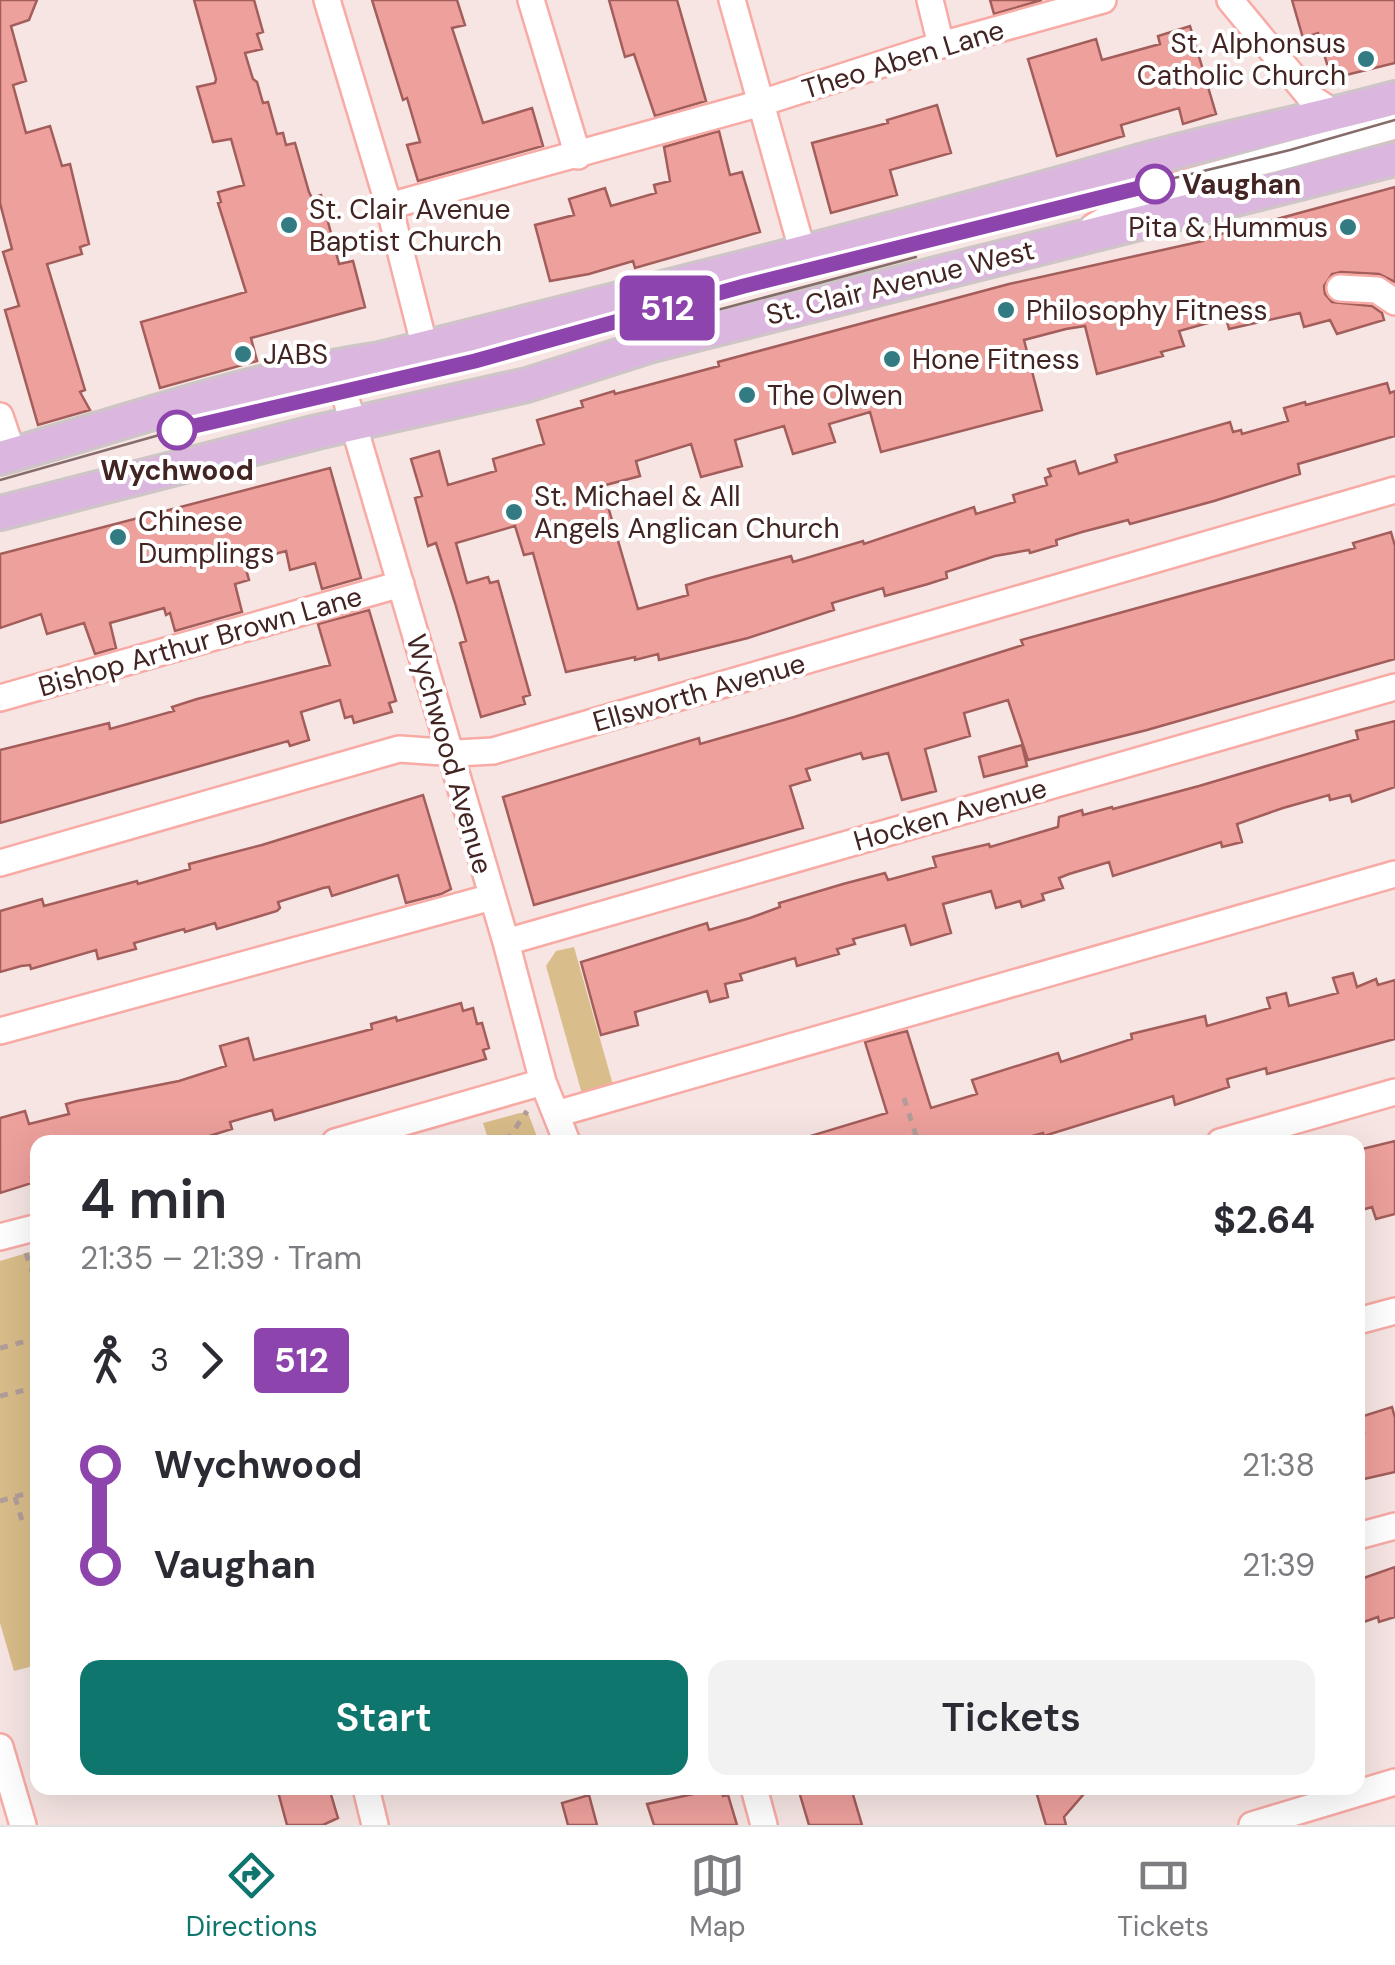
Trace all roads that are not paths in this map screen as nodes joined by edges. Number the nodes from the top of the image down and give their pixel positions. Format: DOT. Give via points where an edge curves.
graph roads {
  1 [pos="326,0"];
  2 [pos="531,0"];
  3 [pos="732,0"];
  4 [pos="930,0"];
  5 [pos="1104,0"];
  6 [pos="1230,0"];
  7 [pos="941,45"];
  8 [pos="1395,98"];
  9 [pos="761,104"];
  10 [pos="1336,114"];
  11 [pos="1395,126"];
  12 [pos="1370,134"];
  13 [pos="1395,144"];
  14 [pos="578,156"];
  15 [pos="1395,158"];
  16 [pos="389,206"];
  17 [pos="1073,238"];
  18 [pos="803,254"];
  19 [pos="1340,288"];
  20 [pos="1395,302"];
  21 [pos="425,348"];
  22 [pos="336,366"];
  23 [pos="0,416"];
  24 [pos="352,426"];
  25 [pos="6,456"];
  26 [pos="1395,490"];
  27 [pos="0,513"];
  28 [pos="401,584"];
  29 [pos="1395,688"];
  30 [pos="0,698"];
  31 [pos="450,752"];
  32 [pos="0,863"];
  33 [pos="1395,874"];
  34 [pos="492,897"];
  35 [pos="506,942"];
  36 [pos="0,1031"];
  37 [pos="544,1082"];
  38 [pos="1395,1092"];
  39 [pos="556,1114"];
  40 [pos="359,1135"];
  41 [pos="564,1135"];
  42 [pos="1244,1135"];
  43 [pos="0,1237"];
  44 [pos="30,1238"];
  45 [pos="1395,1311"];
  46 [pos="1365,1319"];
  47 [pos="1395,1526"];
  48 [pos="1365,1534"];
  49 [pos="0,1748"];
  50 [pos="1395,1782"];
  51 [pos="1365,1791"];
  52 [pos="368,1795"];
  53 [pos="756,1795"];
  54 [pos="1352,1795"];
  55 [pos="23,1825"];
  56 [pos="375,1825"];
  57 [pos="764,1825"];
  58 [pos="1252,1825"];
  1 -- 16 [label="street"];
  2 -- 14 [label="street"];
  3 -- 9 [label="street"];
  4 -- 7 [label="street"];
  5 -- 7 [label="street, Theo Aben Lane"];
  6 -- 10 [label="street" via="1310,98"];
  7 -- 9 [label="street, Theo Aben Lane"];
  8 -- 10 [label="main road, St. Clair Avenue West"];
  9 -- 14 [label="street, Theo Aben Lane"];
  9 -- 18 [label="street"];
  10 -- 12 [label="street"];
  10 -- 18 [label="main road, St. Clair Avenue West"];
  11 -- 12 [label="street"];
  12 -- 13 [label="street"];
  12 -- 17 [label="street" via="1154,191"];
  14 -- 16 [label="street, Theo Aben Lane"];
  15 -- 17 [label="main road, St. Clair Avenue West"];
  16 -- 21 [label="street"];
  17 -- 24 [label="main road, St. Clair Avenue West"];
  18 -- 21 [label="main road, St. Clair Avenue West"];
  19 -- 20 [label="street" via="1377,290"];
  21 -- 22 [label="main road, St. Clair Avenue West"];
  22 -- 24 [label="street, Wychwood Avenue"];
  22 -- 25 [label="main road, St. Clair Avenue West" via="162,408"];
  23 -- 25 [label="street"];
  24 -- 27 [label="main road, St. Clair Avenue West"];
  24 -- 28 [label="street, Wychwood Avenue"];
  26 -- 31 [label="street, Ellsworth Avenue" via="493,751"];
  28 -- 30 [label="street, Bishop Arthur Brown Lane"];
  28 -- 31 [label="street, Wychwood Avenue"];
  29 -- 35 [label="street, Hocken Avenue"];
  31 -- 32 [label="street, Ellsworth Avenue" via="399,749"];
  31 -- 34 [label="street, Wychwood Avenue"];
  33 -- 39 [label="street"];
  34 -- 35 [label="street, Wychwood Avenue"];
  34 -- 36 [label="street"];
  35 -- 37 [label="street, Wychwood Avenue"];
  37 -- 39 [label="street, Wychwood Avenue"];
  37 -- 40 [label="street"];
  38 -- 42 [label="street"];
  39 -- 41 [label="street, Wychwood Avenue"];
  43 -- 44 [label="street"];
  45 -- 46 [label="street"];
  47 -- 48 [label="street"];
  49 -- 55 [label="street"];
  50 -- 51 [label="street"];
  52 -- 56 [label="street"];
  53 -- 57 [label="street"];
  54 -- 58 [label="street"];
}
